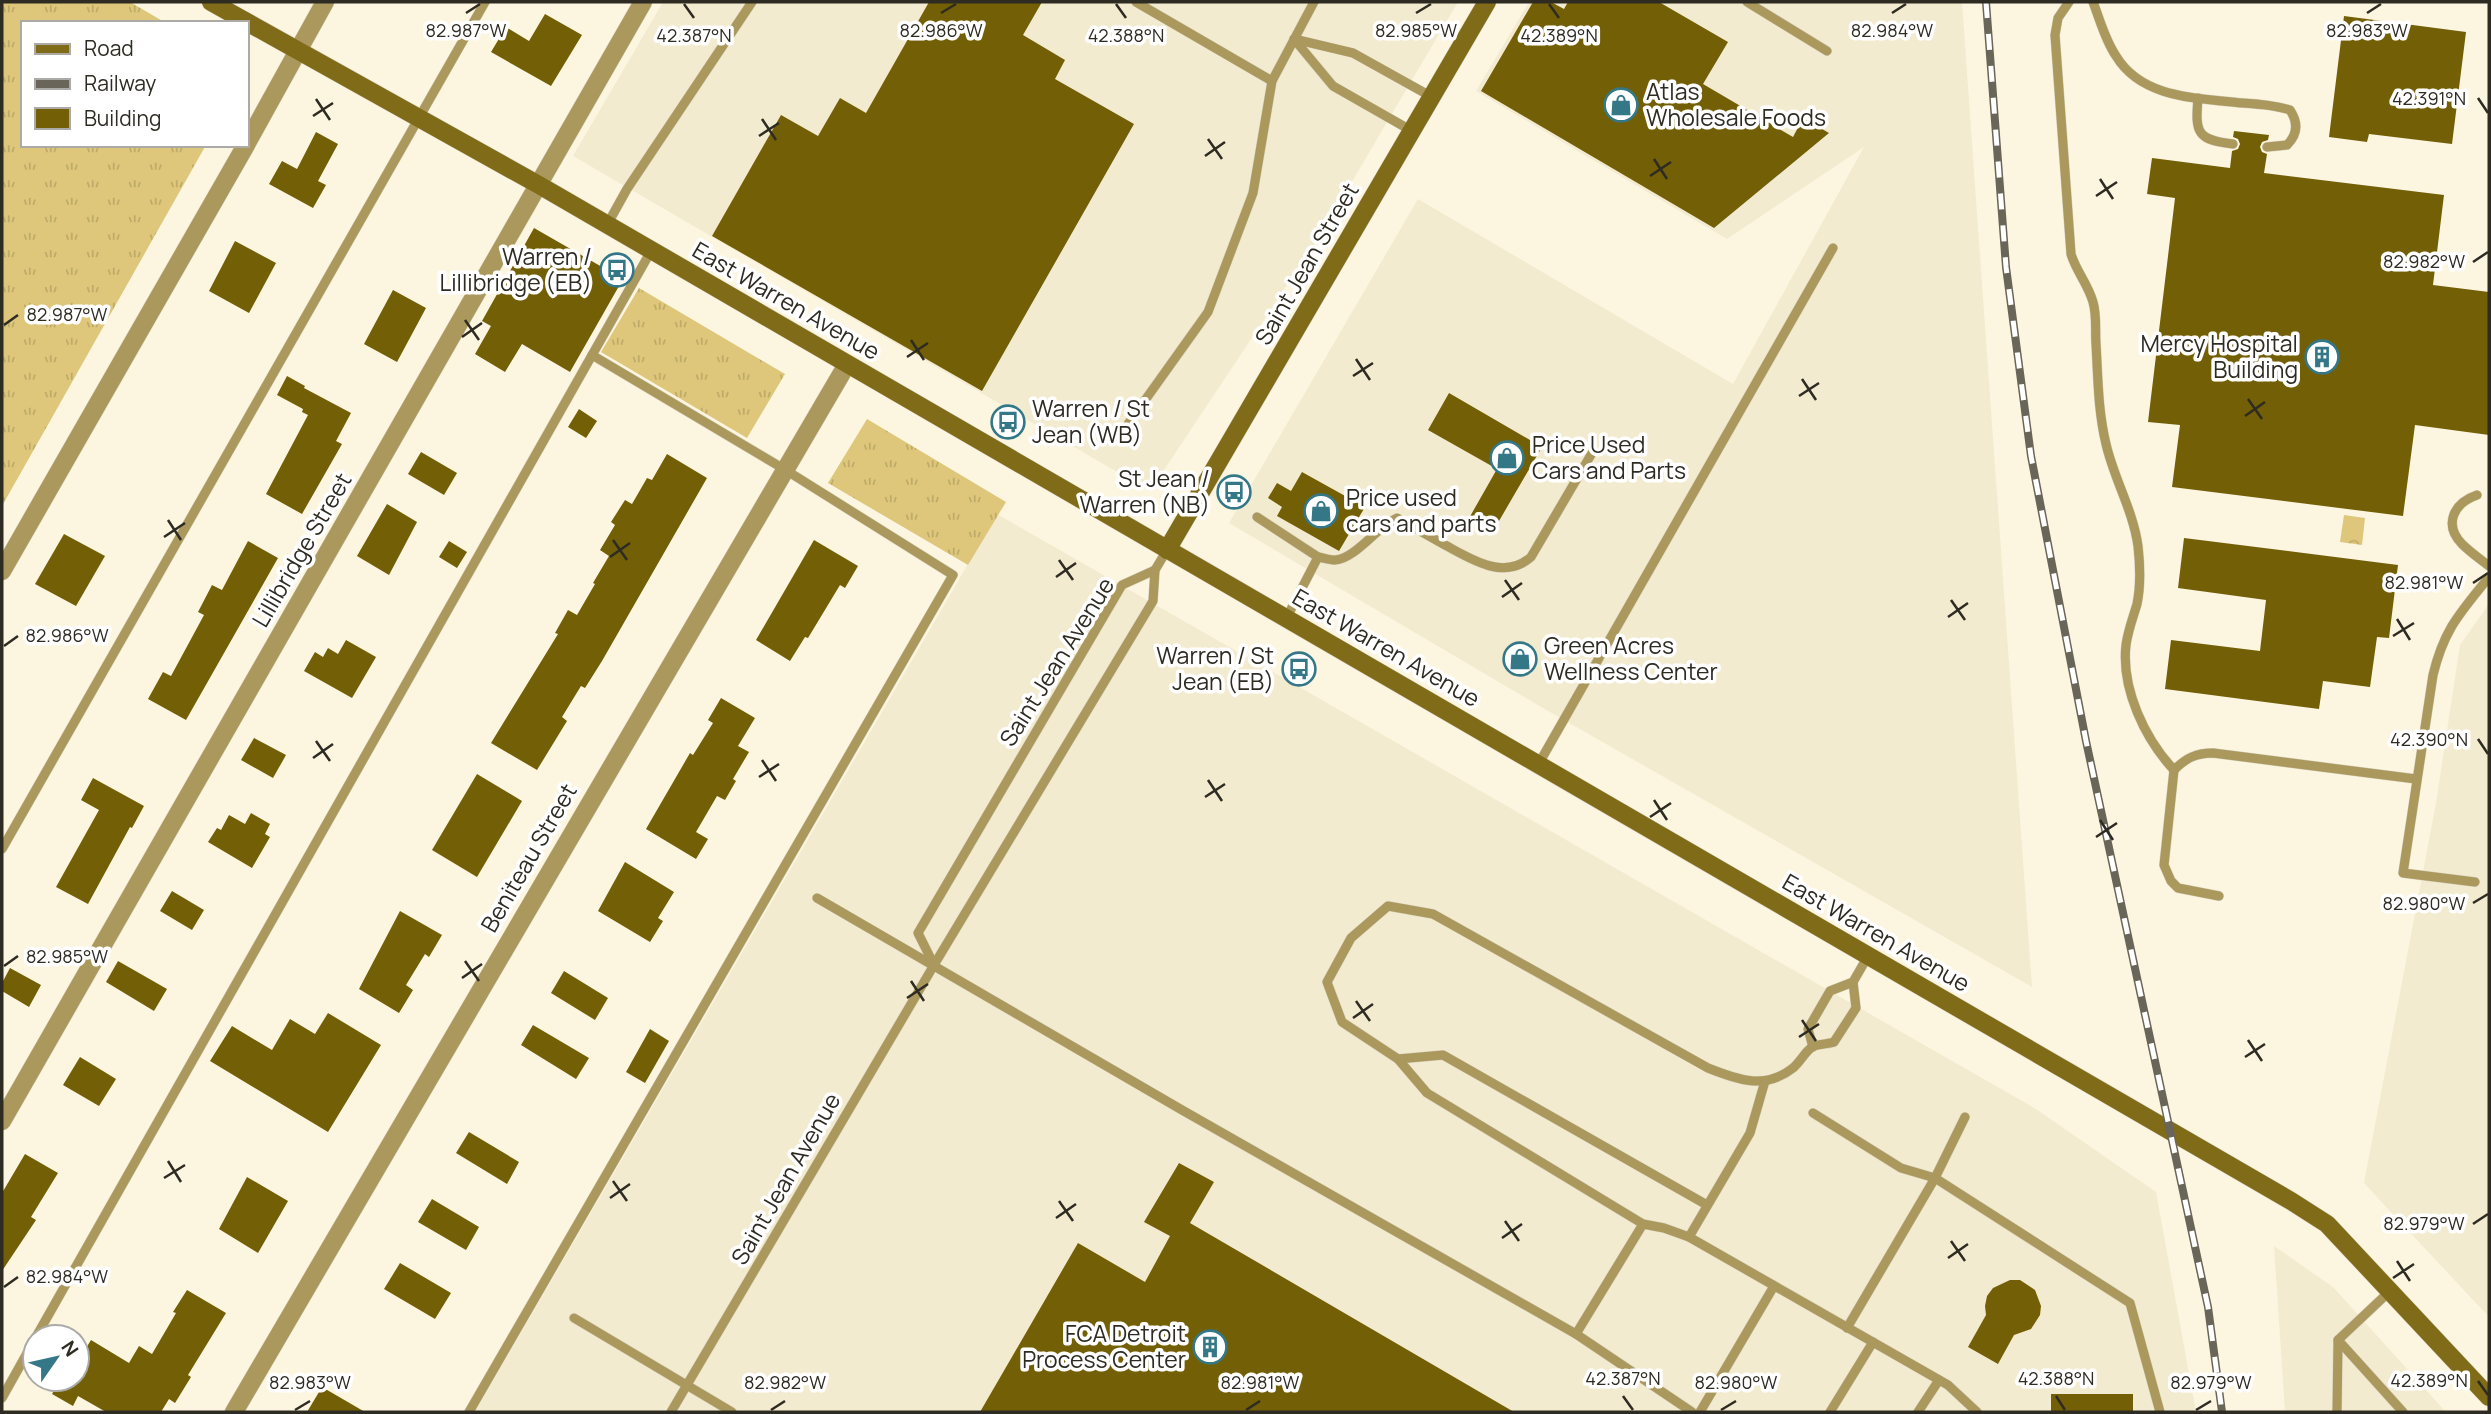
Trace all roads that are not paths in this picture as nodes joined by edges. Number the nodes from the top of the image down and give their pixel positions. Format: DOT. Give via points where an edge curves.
graph roads {
  1 [pos="211,2"];
  2 [pos="325,2"];
  3 [pos="485,2"];
  4 [pos="643,2"];
  5 [pos="752,2"];
  6 [pos="1136,2"];
  7 [pos="1314,2"];
  8 [pos="1487,2"];
  9 [pos="1746,2"];
  10 [pos="2069,2"];
  11 [pos="2093,2"];
  12 [pos="244,21"];
  13 [pos="248,23"];
  14 [pos="1294,39"];
  15 [pos="1827,51"];
  16 [pos="299,52"];
  17 [pos="1272,81"];
  18 [pos="1432,97"];
  19 [pos="2198,98"];
  20 [pos="418,118"];
  21 [pos="1412,131"];
  22 [pos="248,141"];
  23 [pos="2233,144"];
  24 [pos="244,147"];
  25 [pos="2267,147"];
  26 [pos="539,185"];
  27 [pos="607,225"];
  28 [pos="1833,248"];
  29 [pos="651,251"];
  30 [pos="592,355"];
  31 [pos="846,366"];
  32 [pos="1128,424"];
  33 [pos="1592,453"];
  34 [pos="784,469"];
  35 [pos="2477,495"];
  36 [pos="1257,517"];
  37 [pos="1167,550"];
  38 [pos="1318,557"];
  39 [pos="2489,566"];
  40 [pos="1155,569"];
  41 [pos="2,571"];
  42 [pos="2489,577"];
  43 [pos="1286,619"];
  44 [pos="1538,765"];
  45 [pos="2174,770"];
  46 [pos="2416,779"];
  47 [pos="2,849"];
  48 [pos="2475,882"];
  49 [pos="2219,896"];
  50 [pos="817,898"];
  51 [pos="1868,956"];
  52 [pos="934,965"];
  53 [pos="1853,982"];
  54 [pos="1813,1047"];
  55 [pos="1398,1059"];
  56 [pos="1765,1081"];
  57 [pos="1813,1113"];
  58 [pos="1965,1117"];
  59 [pos="2,1121"];
  60 [pos="1935,1178"];
  61 [pos="1707,1205"];
  62 [pos="1643,1224"];
  63 [pos="1689,1237"];
  64 [pos="1774,1286"];
  65 [pos="2390,1291"];
  66 [pos="574,1318"];
  67 [pos="44,1323"];
  68 [pos="1847,1328"];
  69 [pos="1576,1334"];
  70 [pos="2338,1340"];
  71 [pos="1873,1342"];
  72 [pos="21,1364"];
  73 [pos="1939,1380"];
  74 [pos="687,1385"];
  75 [pos="2489,1397"];
  76 [pos="2,1398"];
  77 [pos="1971,1410"];
  78 [pos="234,1412"];
  79 [pos="469,1412"];
  80 [pos="671,1412"];
  81 [pos="732,1412"];
  82 [pos="1692,1412"];
  83 [pos="1700,1412"];
  84 [pos="1830,1412"];
  85 [pos="1918,1412"];
  86 [pos="2160,1412"];
  87 [pos="2337,1412"];
  88 [pos="2403,1412"];
  1 -- 12 [label="main road, East Warren Avenue"];
  2 -- 16 [label="street"];
  3 -- 20 [label="lane"];
  4 -- 26 [label="street, Lillibridge Street"];
  5 -- 27 [label="lane"];
  6 -- 17 [label="lane"];
  7 -- 14 [label="lane"];
  8 -- 18 [label="main road, Saint Jean Street"];
  9 -- 15 [label="lane"];
  10 -- 45 [label="lane" via="2058,18 2055,34 2071,254 2094,303 2100,415 2138,544 2140,576 2127,636 2126,667 2148,734"];
  11 -- 19 [label="lane" via="2107,40 2131,75 2177,96"];
  13 -- 16 [label="main road, East Warren Avenue"];
  14 -- 17 [label="lane"];
  14 -- 18 [label="lane" via="1353,53"];
  14 -- 21 [label="lane" via="1333,86"];
  16 -- 20 [label="main road, East Warren Avenue"];
  16 -- 22 [label="street"];
  17 -- 32 [label="lane" via="1253,193 1209,312"];
  18 -- 21 [label="main road, Saint Jean Street"];
  19 -- 23 [label="lane" via="2203,136"];
  19 -- 25 [label="lane" via="2290,110 2295,117 2294,139 2287,145"];
  20 -- 26 [label="main road, East Warren Avenue"];
  20 -- 47 [label="lane"];
  21 -- 37 [label="main road, Saint Jean Street"];
  24 -- 41 [label="street"];
  26 -- 27 [label="main road, East Warren Avenue"];
  26 -- 59 [label="street, Lillibridge Street"];
  27 -- 29 [label="main road, East Warren Avenue"];
  28 -- 44 [label="lane"];
  29 -- 30 [label="lane"];
  29 -- 31 [label="main road, East Warren Avenue"];
  30 -- 34 [label="lane"];
  30 -- 67 [label="lane"];
  31 -- 34 [label="street, Beniteau Street"];
  31 -- 37 [label="main road, East Warren Avenue"];
  33 -- 38 [label="lane" via="1523,564 1505,568 1478,562 1397,518 1347,557"];
  34 -- 78 [label="street, Beniteau Street"];
  34 -- 79 [label="lane" via="953,575"];
  35 -- 39 [label="lane" via="2454,512 2454,532"];
  36 -- 38 [label="lane"];
  37 -- 40 [label="lane"];
  37 -- 43 [label="main road, East Warren Avenue"];
  38 -- 43 [label="lane"];
  40 -- 52 [label="lane, Saint Jean Avenue" via="1153,601"];
  40 -- 52 [label="lane, Saint Jean Avenue" via="1122,585 918,933"];
  42 -- 46 [label="lane" via="2448,630 2438,652"];
  43 -- 44 [label="main road, East Warren Avenue"];
  44 -- 51 [label="main road, East Warren Avenue"];
  45 -- 46 [label="lane" via="2200,753 2213,753"];
  45 -- 49 [label="lane" via="2167,872 2178,888"];
  46 -- 48 [label="lane" via="2403,873"];
  50 -- 52 [label="lane"];
  51 -- 53 [label="lane"];
  51 -- 65 [label="main road, East Warren Avenue" via="2327,1224"];
  52 -- 69 [label="lane"];
  52 -- 74 [label="lane, Saint Jean Avenue"];
  53 -- 54 [label="lane" via="1830,991 1808,1029"];
  53 -- 54 [label="lane" via="1856,1008 1835,1042"];
  54 -- 56 [label="lane" via="1793,1068"];
  55 -- 56 [label="lane" via="1342,1022 1327,982 1351,938 1388,906 1433,914 1708,1068 1751,1082"];
  55 -- 61 [label="lane" via="1443,1055"];
  55 -- 62 [label="lane" via="1426,1093"];
  56 -- 61 [label="lane" via="1750,1133"];
  57 -- 60 [label="lane" via="1901,1168"];
  58 -- 60 [label="lane"];
  60 -- 68 [label="lane"];
  60 -- 86 [label="lane" via="2130,1303"];
  61 -- 63 [label="lane"];
  62 -- 63 [label="lane"];
  62 -- 69 [label="lane"];
  63 -- 64 [label="lane"];
  64 -- 68 [label="lane"];
  64 -- 83 [label="lane"];
  65 -- 70 [label="lane"];
  65 -- 75 [label="main road, East Warren Avenue"];
  66 -- 74 [label="lane"];
  68 -- 71 [label="lane"];
  69 -- 82 [label="lane"];
  70 -- 87 [label="lane"];
  70 -- 88 [label="lane"];
  71 -- 73 [label="lane"];
  71 -- 84 [label="lane"];
  72 -- 76 [label="lane"];
  73 -- 77 [label="lane"];
  73 -- 85 [label="lane"];
  74 -- 80 [label="lane, Saint Jean Avenue"];
  74 -- 81 [label="lane"];
}
